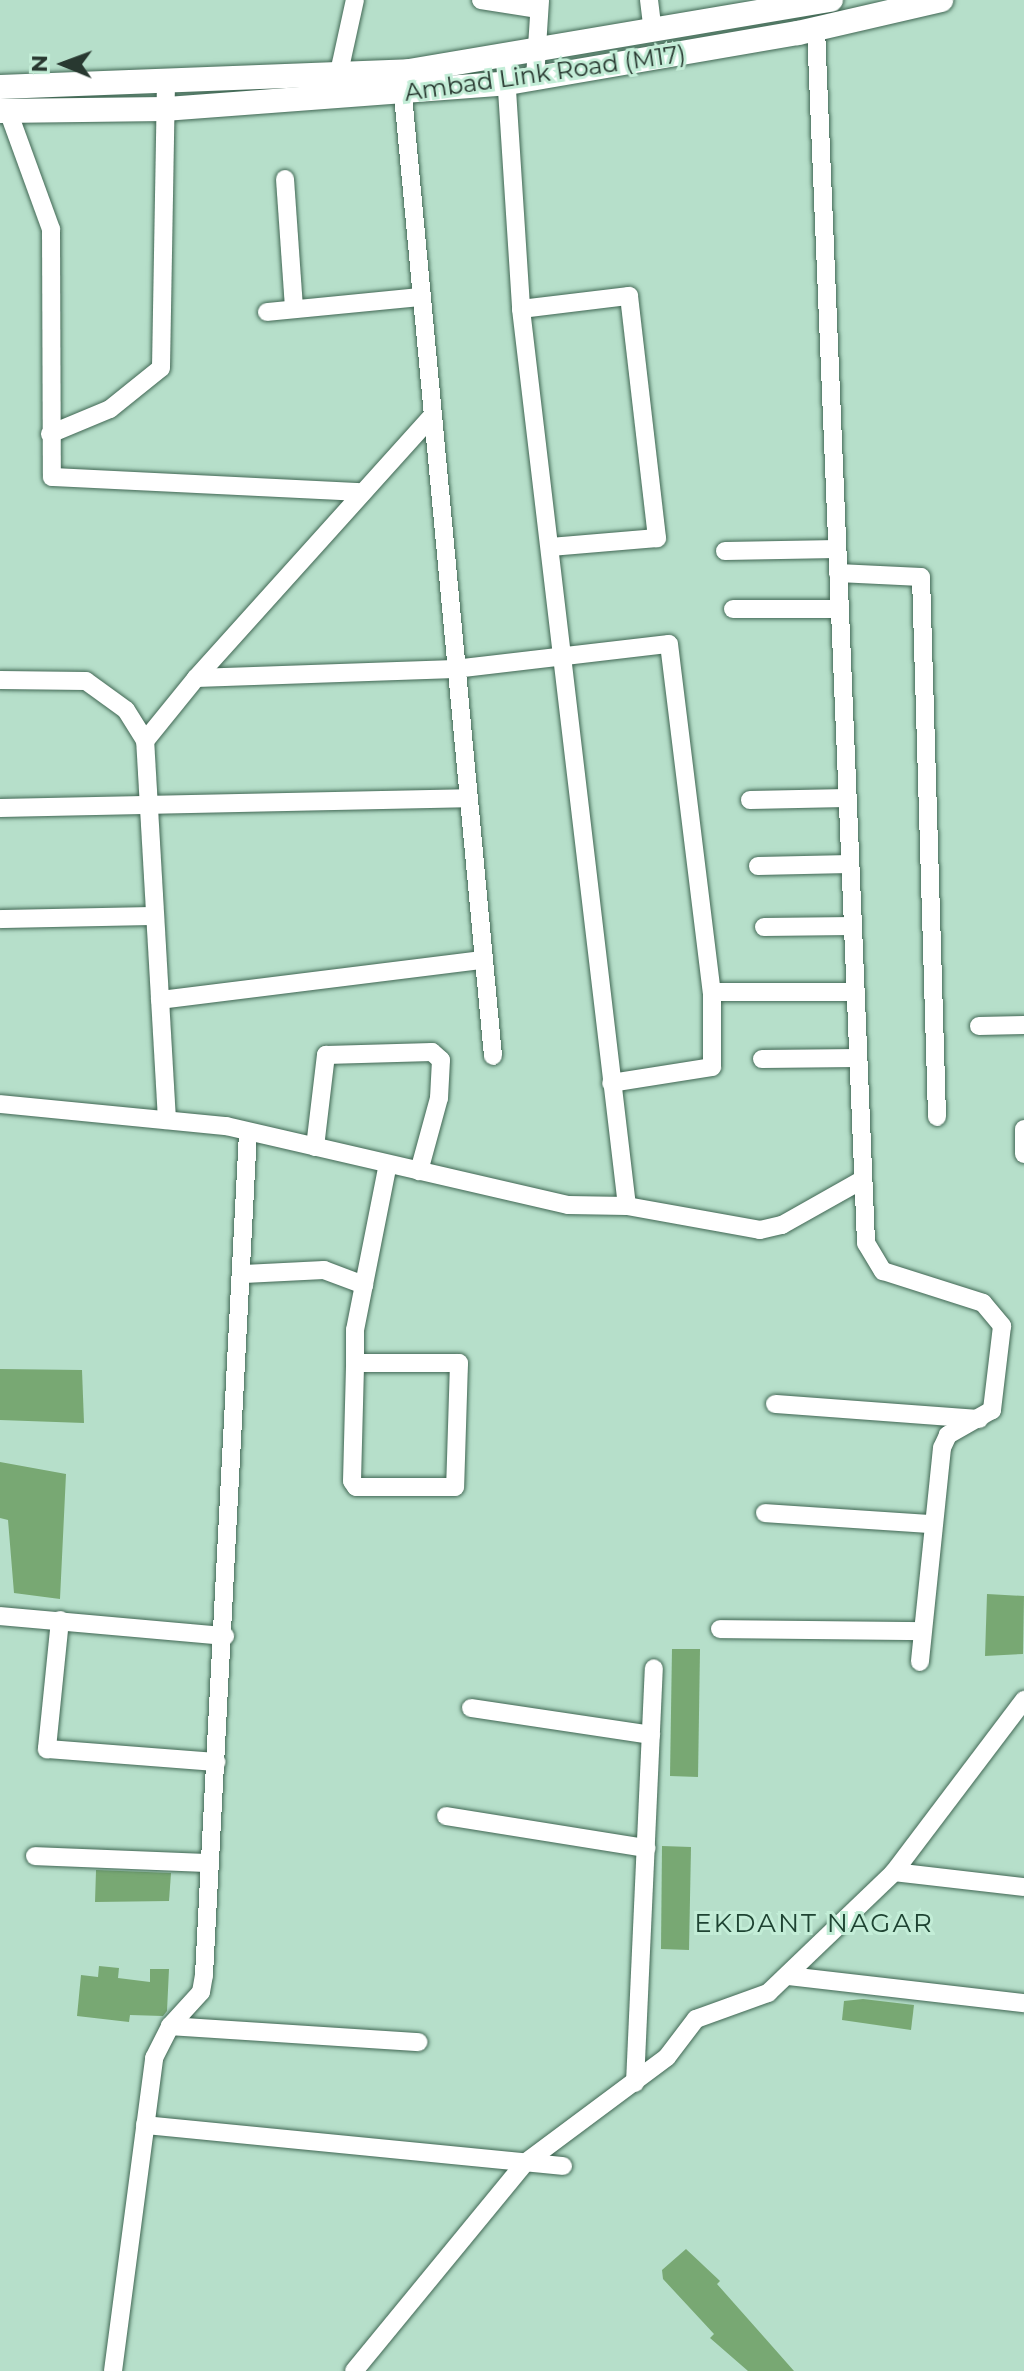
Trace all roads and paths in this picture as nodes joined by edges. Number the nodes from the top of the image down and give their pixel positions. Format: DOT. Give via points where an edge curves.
graph roads {
  1 [pos="355,0"];
  2 [pos="481,0"];
  3 [pos="649,0"];
  4 [pos="831,0"];
  5 [pos="941,0"];
  6 [pos="539,5"];
  7 [pos="736,8"];
  8 [pos="794,8"];
  9 [pos="807,31"];
  10 [pos="653,32"];
  11 [pos="532,54"];
  12 [pos="505,59"];
  13 [pos="338,77"];
  14 [pos="535,78"];
  15 [pos="508,83"];
  16 [pos="166,84"];
  17 [pos="0,87"];
  18 [pos="403,95"];
  19 [pos="166,109"];
  20 [pos="4,111"];
  21 [pos="285,179"];
  22 [pos="421,297"];
  23 [pos="294,309"];
  24 [pos="521,309"];
  25 [pos="267,312"];
  26 [pos="432,416"];
  27 [pos="50,434"];
  28 [pos="363,492"];
  29 [pos="550,547"];
  30 [pos="837,549"];
  31 [pos="725,551"];
  32 [pos="838,573"];
  33 [pos="733,609"];
  34 [pos="839,609"];
  35 [pos="564,658"];
  36 [pos="455,669"];
  37 [pos="196,678"];
  38 [pos="0,680"];
  39 [pos="145,741"];
  40 [pos="466,798"];
  41 [pos="847,798"];
  42 [pos="750,800"];
  43 [pos="149,804"];
  44 [pos="0,808"];
  45 [pos="850,864"];
  46 [pos="758,866"];
  47 [pos="155,916"];
  48 [pos="0,919"];
  49 [pos="852,926"];
  50 [pos="764,927"];
  51 [pos="482,960"];
  52 [pos="712,992"];
  53 [pos="855,992"];
  54 [pos="160,1000"];
  55 [pos="1024,1025"];
  56 [pos="979,1026"];
  57 [pos="493,1056"];
  58 [pos="858,1058"];
  59 [pos="762,1059"];
  60 [pos="611,1083"];
  61 [pos="0,1104"];
  62 [pos="937,1117"];
  63 [pos="167,1120"];
  64 [pos="1024,1129"];
  65 [pos="248,1132"];
  66 [pos="315,1147"];
  67 [pos="1024,1154"];
  68 [pos="388,1164"];
  69 [pos="419,1171"];
  70 [pos="862,1180"];
  71 [pos="627,1206"];
  72 [pos="244,1274"];
  73 [pos="364,1285"];
  74 [pos="355,1363"];
  75 [pos="775,1404"];
  76 [pos="982,1419"];
  77 [pos="765,1513"];
  78 [pos="932,1524"];
  79 [pos="0,1616"];
  80 [pos="60,1620"];
  81 [pos="720,1629"];
  82 [pos="922,1631"];
  83 [pos="225,1636"];
  84 [pos="920,1662"];
  85 [pos="654,1668"];
  86 [pos="1024,1700"];
  87 [pos="471,1708"];
  88 [pos="651,1735"];
  89 [pos="217,1762"];
  90 [pos="446,1816"];
  91 [pos="646,1848"];
  92 [pos="35,1856"];
  93 [pos="210,1863"];
  94 [pos="894,1872"];
  95 [pos="1024,1887"];
  96 [pos="789,1976"];
  97 [pos="1024,2003"];
  98 [pos="170,2026"];
  99 [pos="418,2042"];
  100 [pos="635,2083"];
  101 [pos="145,2125"];
  102 [pos="525,2163"];
  103 [pos="563,2166"];
  104 [pos="113,2371"];
  105 [pos="354,2371"];
  1 -- 13 [label="street"];
  2 -- 6 [label="street"];
  3 -- 10 [label="street"];
  4 -- 8 [label="main road, Ambad Link Road (M17)"];
  5 -- 9 [label="main road, Ambad Link Road (M17)"];
  6 -- 11 [label="street"];
  7 -- 8 [label="main road, Ambad Link Road (M17)"];
  7 -- 10 [label="main road, Ambad Link Road (M17)"];
  8 -- 9 [label="main road"];
  9 -- 14 [label="main road, Ambad Link Road (M17)"];
  9 -- 30 [label="street"];
  10 -- 11 [label="main road, Ambad Link Road (M17)"];
  11 -- 12 [label="main road, Ambad Link Road (M17)"];
  11 -- 14 [label="street"];
  12 -- 13 [label="main road, Ambad Link Road (M17)"];
  12 -- 15 [label="street"];
  13 -- 16 [label="main road, Ambad Link Road (M17)"];
  14 -- 15 [label="main road, Ambad Link Road (M17)"];
  15 -- 18 [label="main road, Ambad Link Road (M17)"];
  15 -- 24 [label="street"];
  16 -- 17 [label="main road, Ambad Link Road (M17)"];
  16 -- 19 [label="street"];
  18 -- 19 [label="main road, Ambad Link Road (M17)"];
  18 -- 22 [label="street"];
  19 -- 20 [label="main road, Ambad Link Road (M17)"];
  19 -- 27 [label="street" via="161,368 110,409"];
  20 -- 27 [label="street" via="51,229"];
  21 -- 23 [label="street"];
  22 -- 23 [label="street"];
  22 -- 26 [label="street"];
  23 -- 25 [label="street"];
  24 -- 29 [label="street"];
  24 -- 29 [label="street" via="629,296 657,538"];
  26 -- 28 [label="street"];
  26 -- 36 [label="street"];
  27 -- 28 [label="street" via="49,469 59,480"];
  28 -- 37 [label="street"];
  29 -- 35 [label="street"];
  30 -- 31 [label="street"];
  30 -- 32 [label="street"];
  32 -- 34 [label="street"];
  32 -- 62 [label="street" via="921,577"];
  33 -- 34 [label="street"];
  34 -- 41 [label="street"];
  35 -- 36 [label="street"];
  35 -- 52 [label="street" via="669,644"];
  35 -- 60 [label="street"];
  36 -- 37 [label="street"];
  36 -- 40 [label="street"];
  37 -- 39 [label="street"];
  38 -- 39 [label="street" via="86,681 126,710"];
  39 -- 43 [label="street"];
  40 -- 43 [label="street"];
  40 -- 51 [label="street"];
  41 -- 42 [label="street"];
  41 -- 45 [label="street"];
  43 -- 44 [label="street"];
  43 -- 47 [label="street"];
  45 -- 46 [label="street"];
  45 -- 49 [label="street"];
  47 -- 48 [label="street"];
  47 -- 54 [label="street"];
  49 -- 50 [label="street"];
  49 -- 53 [label="street"];
  51 -- 54 [label="street"];
  51 -- 57 [label="street"];
  52 -- 53 [label="street"];
  52 -- 60 [label="street" via="712,1067"];
  53 -- 58 [label="street"];
  54 -- 63 [label="street"];
  55 -- 56 [label="street"];
  58 -- 59 [label="street"];
  58 -- 70 [label="street"];
  60 -- 71 [label="street"];
  61 -- 63 [label="street"];
  63 -- 65 [label="street"];
  64 -- 67 [label="street"];
  65 -- 66 [label="street"];
  65 -- 72 [label="street"];
  66 -- 68 [label="street"];
  66 -- 69 [label="street" via="326,1055 432,1052 441,1060 439,1098"];
  68 -- 69 [label="street"];
  68 -- 73 [label="street"];
  69 -- 71 [label="street" via="568,1205"];
  70 -- 71 [label="street" via="772,1229"];
  70 -- 76 [label="street" via="866,1243 877,1266 983,1303 998,1315 1002,1332 994,1404"];
  72 -- 73 [label="street" via="324,1270"];
  72 -- 83 [label="street"];
  73 -- 74 [label="street"];
  74 -- 74 [label="street" via="353,1485 455,1487 459,1363"];
  75 -- 76 [label="street"];
  76 -- 78 [label="street" via="944,1441"];
  77 -- 78 [label="street"];
  78 -- 82 [label="street"];
  79 -- 80 [label="street"];
  80 -- 83 [label="street"];
  80 -- 89 [label="street" via="47,1749"];
  81 -- 82 [label="street"];
  82 -- 84 [label="street"];
  83 -- 89 [label="street"];
  85 -- 88 [label="street"];
  86 -- 94 [label="street"];
  87 -- 88 [label="street"];
  88 -- 91 [label="street"];
  89 -- 93 [label="street"];
  90 -- 91 [label="street"];
  91 -- 100 [label="street"];
  92 -- 93 [label="street"];
  93 -- 98 [label="street" via="201,1992"];
  94 -- 95 [label="street"];
  94 -- 96 [label="street"];
  96 -- 97 [label="street"];
  96 -- 100 [label="street" via="754,2000 696,2019 676,2049"];
  98 -- 99 [label="street"];
  98 -- 101 [label="street" via="154,2058"];
  100 -- 102 [label="street"];
  101 -- 102 [label="street"];
  101 -- 104 [label="street"];
  102 -- 103 [label="street"];
  102 -- 105 [label="street"];
}
